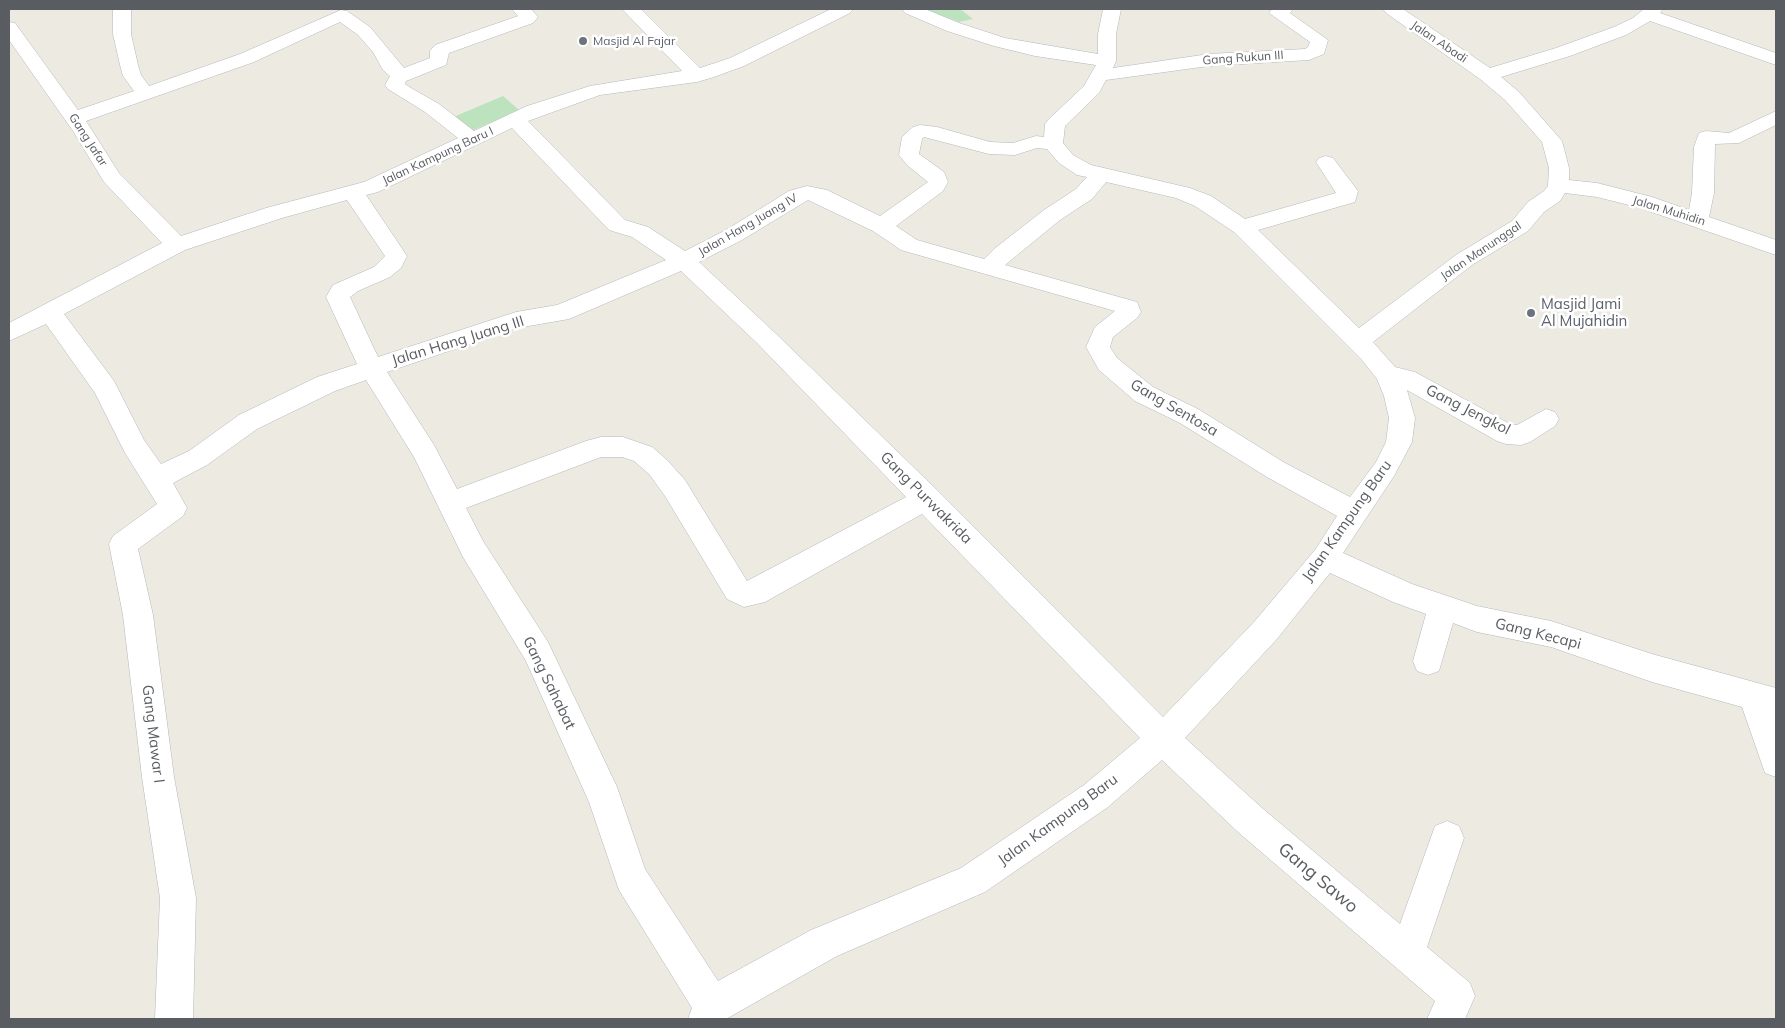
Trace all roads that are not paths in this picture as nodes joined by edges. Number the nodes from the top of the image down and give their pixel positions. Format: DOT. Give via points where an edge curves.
graph roads {
  1 [pos="122,9"];
  2 [pos="521,9"];
  3 [pos="630,9"];
  4 [pos="844,9"];
  5 [pos="911,9"];
  6 [pos="1112,9"];
  7 [pos="1284,9"];
  8 [pos="1392,9"];
  9 [pos="1652,12"];
  10 [pos="9,27"];
  11 [pos="1776,59"];
  12 [pos="1104,68"];
  13 [pos="401,75"];
  14 [pos="1487,75"];
  15 [pos="697,76"];
  16 [pos="145,94"];
  17 [pos="1776,117"];
  18 [pos="74,118"];
  19 [pos="515,120"];
  20 [pos="472,140"];
  21 [pos="1053,144"];
  22 [pos="1326,162"];
  23 [pos="1100,175"];
  24 [pos="1559,186"];
  25 [pos="352,192"];
  26 [pos="1698,219"];
  27 [pos="881,226"];
  28 [pos="1242,227"];
  29 [pos="176,245"];
  30 [pos="1776,248"];
  31 [pos="684,261"];
  32 [pos="988,268"];
  33 [pos="49,311"];
  34 [pos="9,333"];
  35 [pos="1358,341"];
  36 [pos="371,368"];
  37 [pos="1387,375"];
  38 [pos="1546,419"];
  39 [pos="157,479"];
  40 [pos="926,498"];
  41 [pos="449,503"];
  42 [pos="1354,512"];
  43 [pos="1325,558"];
  44 [pos="1442,607"];
  45 [pos="1428,661"];
  46 [pos="1766,700"];
  47 [pos="1164,739"];
  48 [pos="1776,762"];
  49 [pos="1447,838"];
  50 [pos="1408,954"];
  51 [pos="709,1012"];
  52 [pos="174,1019"];
  53 [pos="1446,1019"];
  1 -- 16 [label="street" via="122,34 128,65"];
  2 -- 13 [label="street" via="529,17 527,20 439,51 439,61"];
  3 -- 15 [label="street"];
  4 -- 15 [label="street, Jalan Kampung Baru I" via="737,62"];
  5 -- 12 [label="street" via="1000,42"];
  6 -- 12 [label="street"];
  7 -- 12 [label="street, Gang Rukun III" via="1278,13 1319,40 1317,50 1309,54"];
  8 -- 14 [label="street, Jalan Abadi"];
  9 -- 11 [label="street"];
  9 -- 14 [label="street" via="1620,31 1577,38"];
  10 -- 18 [label="street, Gang Jafar"];
  12 -- 21 [label="street" via="1092,89 1055,124"];
  13 -- 16 [label="street" via="390,66 364,31 341,15 247,58"];
  13 -- 20 [label="street" via="395,85 432,108"];
  14 -- 24 [label="street" via="1512,96 1552,140 1559,168"];
  15 -- 19 [label="street, Jalan Kampung Baru I" via="597,90 534,110"];
  16 -- 18 [label="street"];
  17 -- 26 [label="street" via="1732,139 1706,137"];
  18 -- 29 [label="street, Gang Jafar" via="111,177"];
  19 -- 20 [label="street, Jalan Kampung Baru I"];
  19 -- 31 [label="street, Jalan Hang Juang IV" via="617,225 640,232"];
  20 -- 25 [label="street, Jalan Kampung Baru I" via="395,178"];
  21 -- 23 [label="street, Jalan Kampung Baru" via="1066,159"];
  21 -- 27 [label="street" via="1036,142 1015,149 989,148 920,131 912,137 909,154 937,177 938,182"];
  22 -- 28 [label="street" via="1347,191 1347,197"];
  23 -- 28 [label="street, Jalan Kampung Baru" via="1182,193 1203,201"];
  23 -- 32 [label="street" via="1084,194 1052,215"];
  24 -- 26 [label="street, Jalan Muhidin" via="1606,192"];
  24 -- 35 [label="street, Jalan Manunggal" via="1520,226 1464,260"];
  25 -- 29 [label="street, Jalan Kampung Baru I"];
  25 -- 36 [label="street, Gang Sahabat" via="396,256 382,272 350,285 338,297"];
  26 -- 30 [label="street, Jalan Muhidin"];
  27 -- 31 [label="street, Jalan Hang Juang IV" via="818,195 807,193"];
  27 -- 32 [label="street, Gang Sentosa" via="909,245"];
  28 -- 35 [label="street, Jalan Kampung Baru"];
  29 -- 33 [label="street, Jalan Kampung Baru I"];
  31 -- 36 [label="street, Jalan Hang Juang III" via="561,314 516,320"];
  31 -- 40 [label="street, Gang Purwakrida"];
  32 -- 42 [label="street, Gang Sentosa" via="1129,308 1129,312 1103,333 1098,347 1108,364 1144,394 1189,416 1276,470"];
  33 -- 34 [label="street, Jalan Kampung Baru I"];
  33 -- 39 [label="street" via="105,388 134,446"];
  35 -- 37 [label="street, Jalan Kampung Baru"];
  36 -- 39 [label="street, Jalan Hang Juang III" via="326,384 248,422 198,458"];
  36 -- 41 [label="street, Gang Sahabat" via="424,452"];
  37 -- 38 [label="street, Gang Jengkol" via="1406,378 1506,434 1521,436"];
  37 -- 42 [label="street, Jalan Kampung Baru" via="1397,396 1402,418 1399,442 1385,469"];
  39 -- 52 [label="street, Gang Mawar I" via="173,508 123,544 138,614 158,777 178,898"];
  40 -- 41 [label="street" via="755,593 744,594 737,590 675,488 658,467 643,454 622,447 586,450"];
  40 -- 47 [label="street, Gang Purwakrida"];
  41 -- 51 [label="street, Gang Sahabat" via="473,549 537,652 605,799 630,878"];
  42 -- 43 [label="street, Jalan Kampung Baru"];
  43 -- 44 [label="street, Gang Kecapi"];
  43 -- 47 [label="street, Jalan Kampung Baru" via="1265,631"];
  44 -- 45 [label="street"];
  44 -- 46 [label="street, Gang Kecapi" via="1478,619 1551,634 1652,668"];
  46 -- 48 [label="street"];
  47 -- 50 [label="street, Gang Sawo" via="1250,820"];
  47 -- 51 [label="street, Jalan Kampung Baru" via="1096,796 973,880 824,943"];
  49 -- 50 [label="street"];
  50 -- 53 [label="street, Gang Sawo" via="1457,996"];
}
